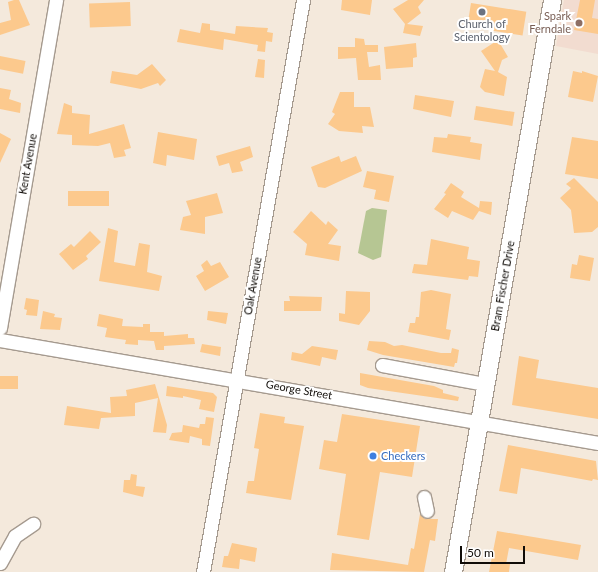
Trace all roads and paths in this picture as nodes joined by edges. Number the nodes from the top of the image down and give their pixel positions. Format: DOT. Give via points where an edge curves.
graph roads {
  1 [pos="56,0"];
  2 [pos="303,0"];
  3 [pos="552,0"];
  4 [pos="0,328"];
  5 [pos="0,340"];
  6 [pos="382,365"];
  7 [pos="237,379"];
  8 [pos="486,384"];
  9 [pos="480,422"];
  10 [pos="598,443"];
  11 [pos="424,497"];
  12 [pos="427,510"];
  13 [pos="33,524"];
  14 [pos="0,563"];
  15 [pos="203,572"];
  16 [pos="453,572"];
  1 -- 4 [label="street, Kent Avenue"];
  2 -- 7 [label="street, Oak Avenue"];
  3 -- 8 [label="main road, Bram Fischer Drive"];
  5 -- 7 [label="street, George Street"];
  6 -- 8 [label="street"];
  7 -- 9 [label="street, George Street"];
  7 -- 15 [label="street, Oak Avenue"];
  8 -- 9 [label="main road, Bram Fischer Drive"];
  9 -- 10 [label="street, George Street"];
  9 -- 16 [label="main road, Bram Fischer Drive"];
  11 -- 12 [label="street"];
  13 -- 14 [label="street" via="15,536"];
}
